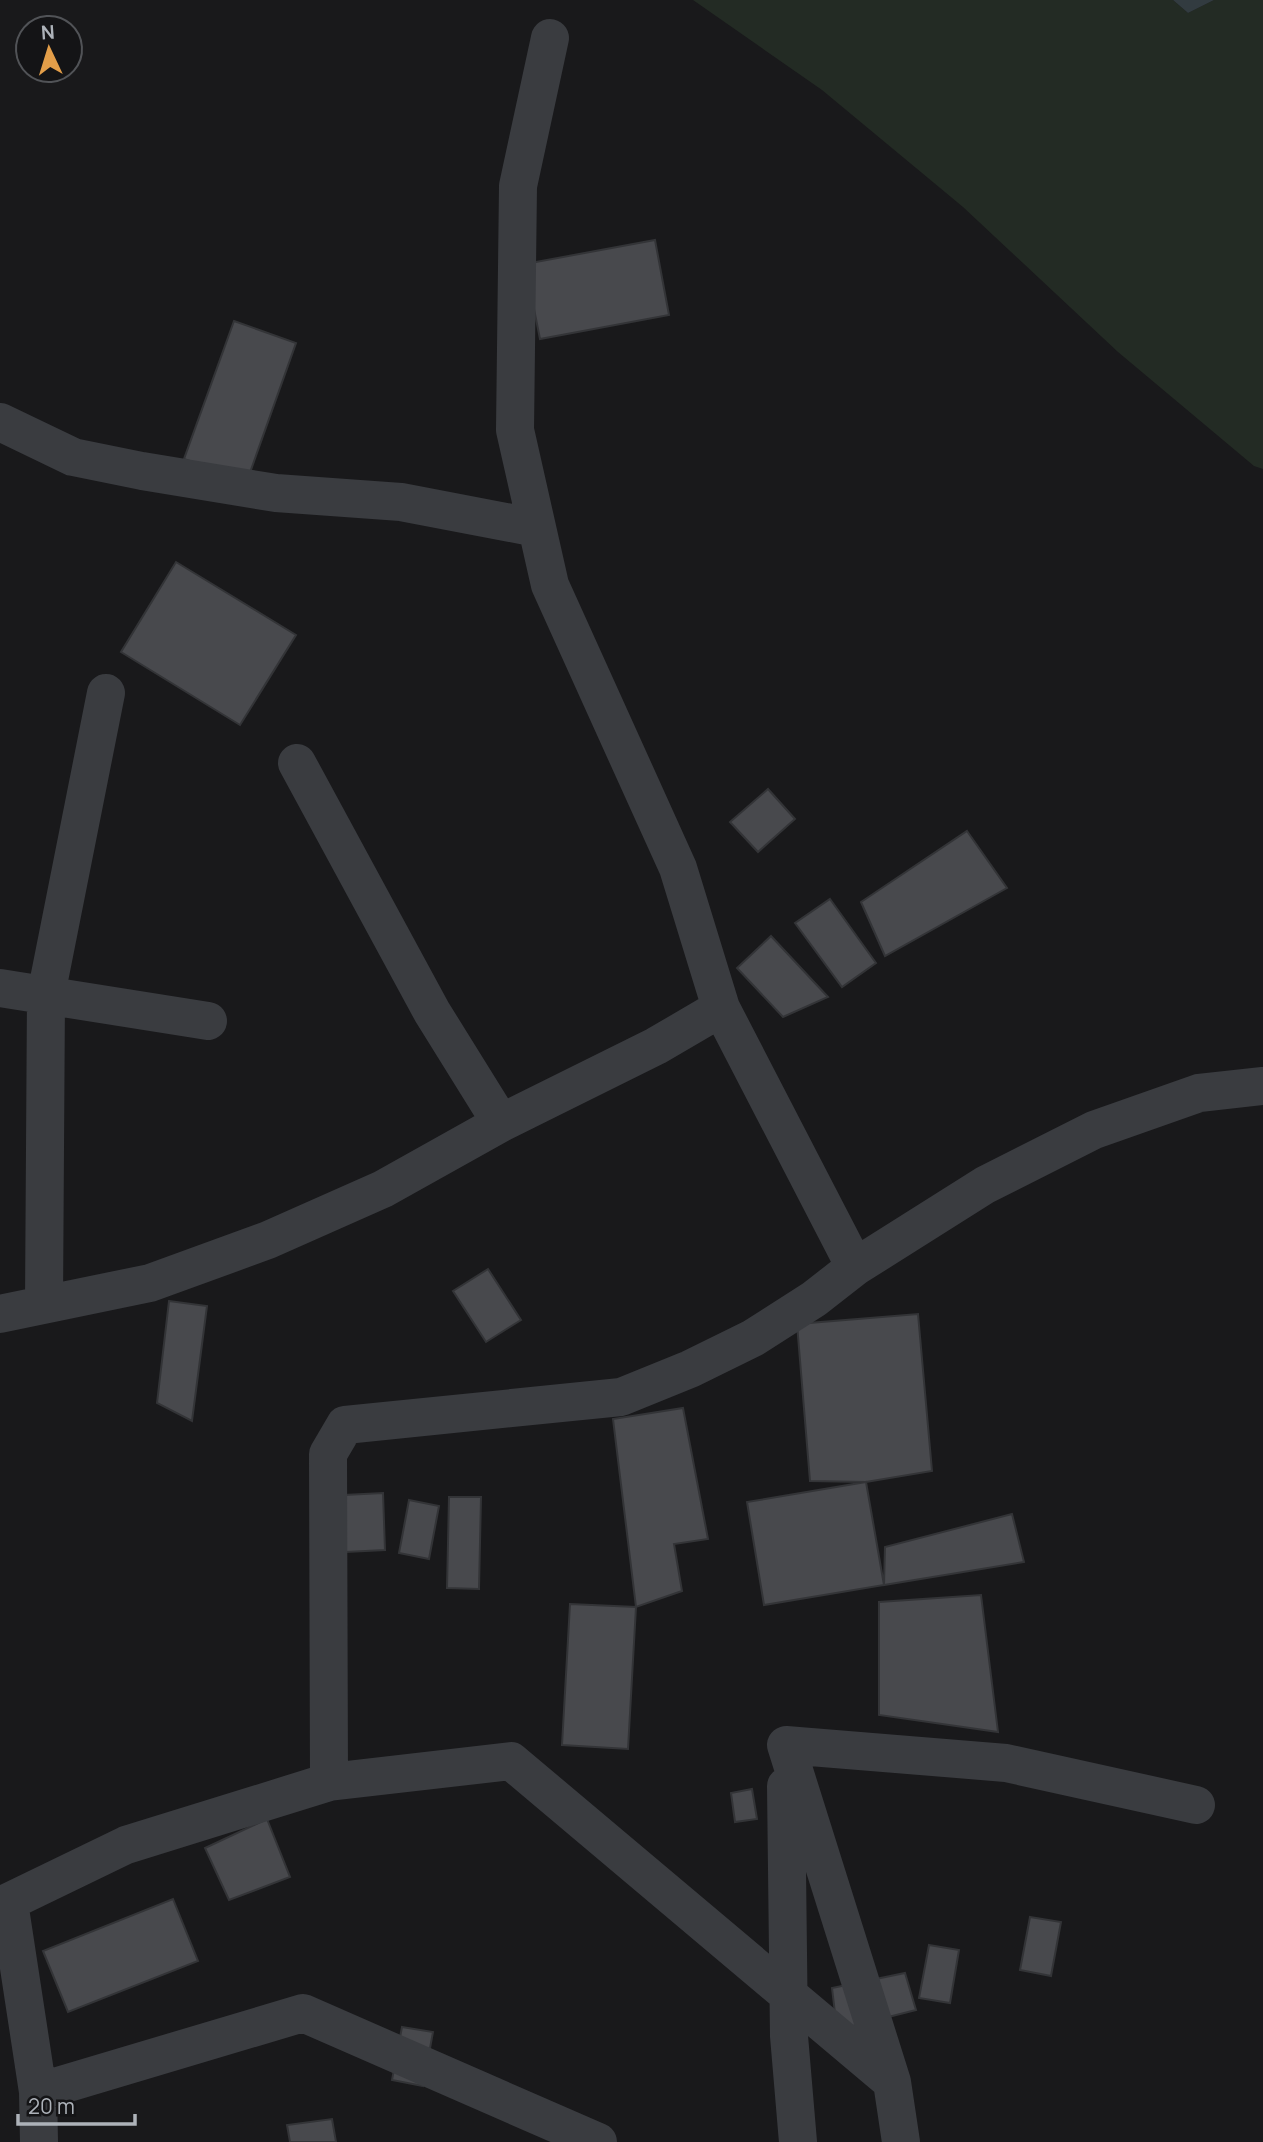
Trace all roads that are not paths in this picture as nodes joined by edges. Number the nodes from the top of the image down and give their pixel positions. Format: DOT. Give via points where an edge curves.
graph roads {
  1 [pos="551,38"];
  2 [pos="0,422"];
  3 [pos="537,528"];
  4 [pos="106,693"];
  5 [pos="297,763"];
  6 [pos="0,988"];
  7 [pos="46,995"];
  8 [pos="721,1008"];
  9 [pos="208,1021"];
  10 [pos="1263,1086"];
  11 [pos="500,1123"];
  12 [pos="855,1267"];
  13 [pos="44,1303"];
  14 [pos="0,1314"];
  15 [pos="786,1745"];
  16 [pos="328,1782"];
  17 [pos="1196,1805"];
  18 [pos="5,1904"];
  19 [pos="892,2082"];
  20 [pos="37,2092"];
  21 [pos="39,2142"];
  22 [pos="598,2142"];
  23 [pos="798,2142"];
  24 [pos="901,2142"];
  1 -- 3 [label="street" via="519,186 515,430"];
  2 -- 3 [label="street" via="73,457 142,471 276,493 401,502"];
  3 -- 8 [label="street" via="550,585 678,868"];
  4 -- 7 [label="street"];
  5 -- 11 [label="street" via="432,1012"];
  6 -- 7 [label="street"];
  7 -- 9 [label="street"];
  7 -- 13 [label="street"];
  8 -- 11 [label="street" via="656,1046"];
  8 -- 12 [label="street"];
  10 -- 12 [label="street" via="1199,1093 1094,1130 985,1185"];
  11 -- 13 [label="street" via="383,1189 268,1240 150,1283"];
  12 -- 16 [label="street" via="753,1338 621,1397 345,1424 328,1454"];
  13 -- 14 [label="street"];
  15 -- 17 [label="street" via="1006,1763"];
  15 -- 19 [label="street"];
  15 -- 23 [label="street" via="789,2035"];
  16 -- 18 [label="street" via="126,1845"];
  16 -- 19 [label="street" via="511,1761"];
  18 -- 20 [label="street"];
  19 -- 24 [label="street"];
  20 -- 21 [label="street"];
  20 -- 22 [label="street" via="303,2013"];
}
